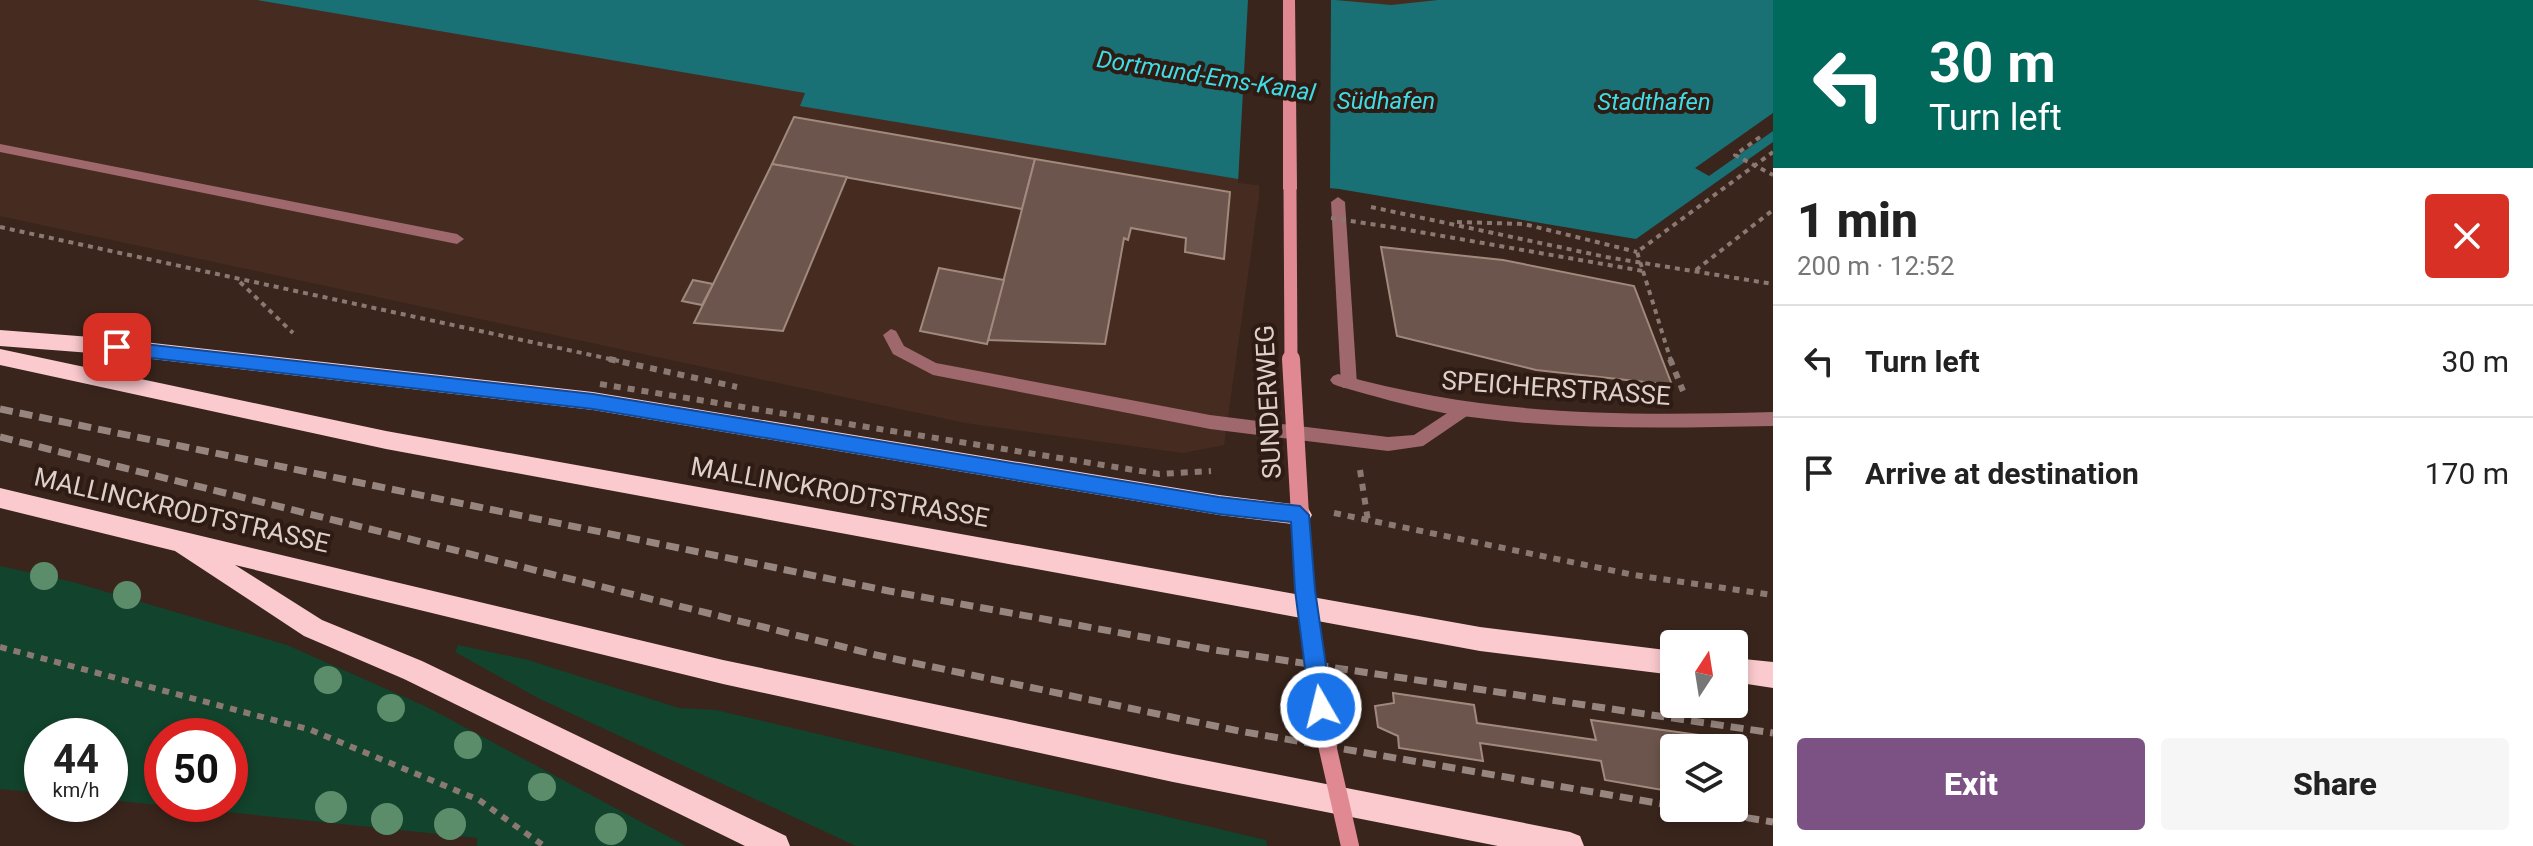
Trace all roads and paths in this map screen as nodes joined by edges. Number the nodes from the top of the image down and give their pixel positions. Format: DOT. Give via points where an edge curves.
graph roads {
  1 [pos="1289,0"];
  2 [pos="1760,137"];
  3 [pos="0,148"];
  4 [pos="1773,152"];
  5 [pos="1754,166"];
  6 [pos="1773,175"];
  7 [pos="1338,202"];
  8 [pos="1773,210"];
  9 [pos="1331,218"];
  10 [pos="1456,222"];
  11 [pos="0,227"];
  12 [pos="457,239"];
  13 [pos="1637,252"];
  14 [pos="1641,263"];
  15 [pos="1643,271"];
  16 [pos="1695,271"];
  17 [pos="239,281"];
  18 [pos="1773,284"];
  19 [pos="891,335"];
  20 [pos="0,338"];
  21 [pos="0,357"];
  22 [pos="597,393"];
  23 [pos="1461,411"];
  24 [pos="1773,419"];
  25 [pos="1696,421"];
  26 [pos="1358,462"];
  27 [pos="1211,471"];
  28 [pos="0,498"];
  29 [pos="1300,515"];
  30 [pos="1368,521"];
  31 [pos="167,536"];
  32 [pos="0,647"];
  33 [pos="1660,661"];
  34 [pos="1748,672"];
  35 [pos="1773,675"];
  36 [pos="544,846"];
  37 [pos="776,846"];
  38 [pos="1350,846"];
  39 [pos="1570,846"];
  1 -- 29 [label="main road, SUNDERWEG, bridge" via="1291,384"];
  2 -- 5 [label="path" via="1735,155"];
  3 -- 12 [label="street"];
  4 -- 5 [label="path"];
  5 -- 6 [label="path"];
  5 -- 13 [label="path"];
  7 -- 10 [label="path"];
  7 -- 23 [label="street, SPEICHERSTRASSE" via="1344,382"];
  8 -- 16 [label="path"];
  9 -- 15 [label="path, bridge"];
  10 -- 13 [label="path" via="1479,218 1583,236"];
  10 -- 14 [label="path" via="1482,233"];
  11 -- 17 [label="path"];
  13 -- 14 [label="path"];
  14 -- 15 [label="path"];
  14 -- 16 [label="path"];
  15 -- 25 [label="path" via="1661,337"];
  16 -- 18 [label="path"];
  19 -- 23 [label="street" via="898,350 933,369 1225,424 1388,444 1417,441"];
  20 -- 22 [label="highway"];
  21 -- 33 [label="highway, MALLINCKRODTSTRASSE" via="417,446 1480,639"];
  22 -- 27 [label="path, bridge" via="735,403 1159,474"];
  22 -- 29 [label="highway"];
  23 -- 25 [label="street, SPEICHERSTRASSE"];
  24 -- 25 [label="street, SPEICHERSTRASSE"];
  26 -- 30 [label="path"];
  28 -- 31 [label="highway, MALLINCKRODTSTRASSE"];
  29 -- 38 [label="main road, SUNDERWEG, bridge" via="1325,736"];
  31 -- 37 [label="highway" via="313,628 413,670"];
  31 -- 39 [label="highway, MALLINCKRODTSTRASSE" via="723,672"];
  32 -- 36 [label="path" via="311,730 479,800"];
  34 -- 35 [label="highway"];
}
